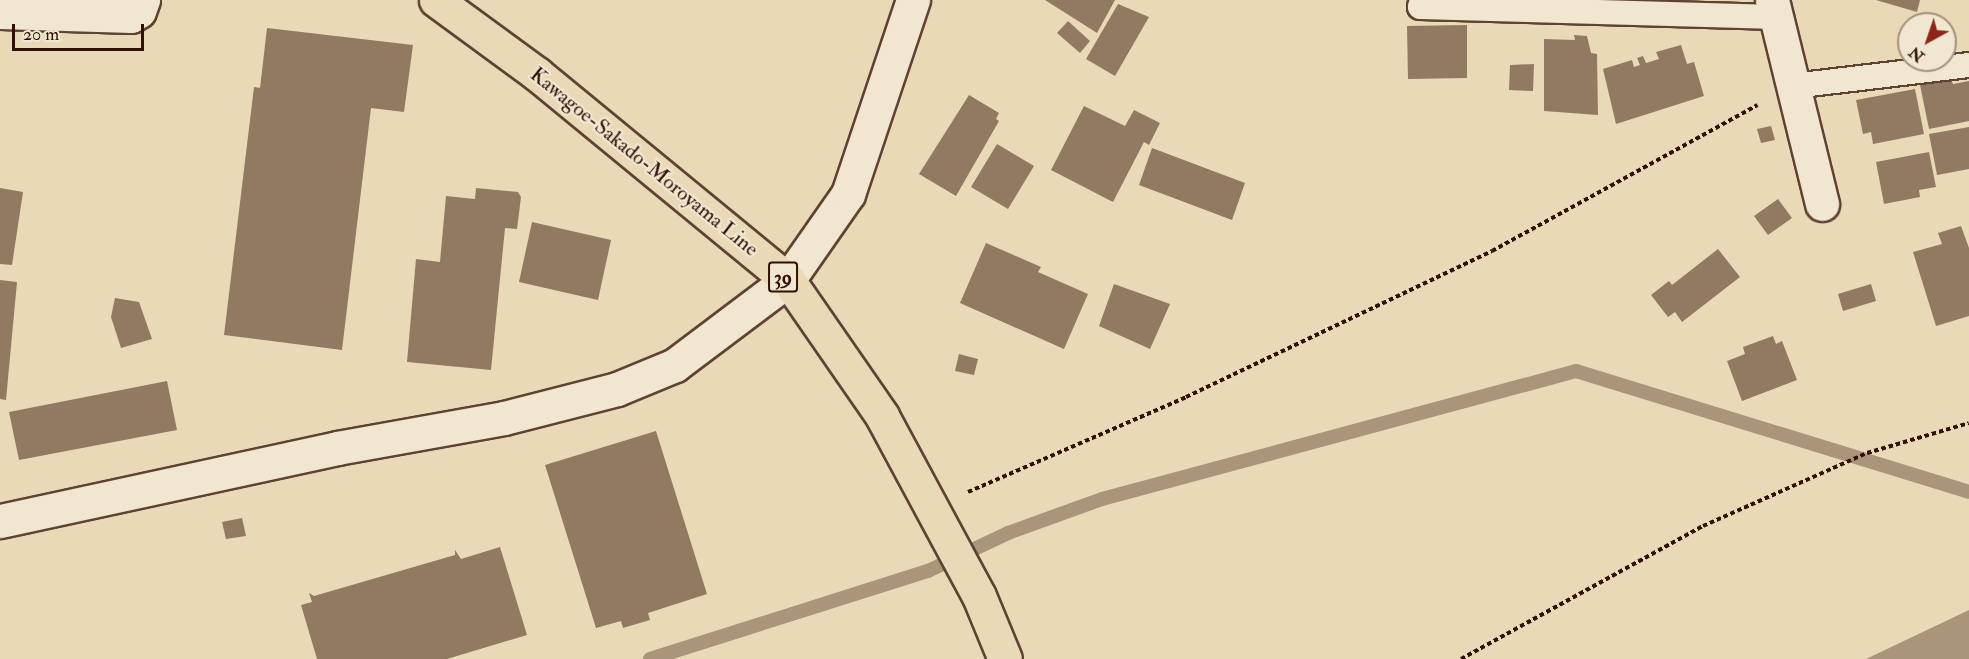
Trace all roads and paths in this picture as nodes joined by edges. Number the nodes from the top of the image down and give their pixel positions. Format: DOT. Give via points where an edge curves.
graph roads {
  1 [pos="143,0"];
  2 [pos="436,0"];
  3 [pos="913,0"];
  4 [pos="1422,0"];
  5 [pos="1775,9"];
  6 [pos="0,12"];
  7 [pos="1969,65"];
  8 [pos="1793,86"];
  9 [pos="1822,204"];
  10 [pos="788,280"];
  11 [pos="1969,423"];
  12 [pos="932,508"];
  13 [pos="0,521"];
  14 [pos="1005,659"];
  15 [pos="1461,659"];
  1 -- 6 [label="street" via="139,11 131,16"];
  2 -- 10 [label="main road, Kawagoe-Sakado-Moroyama Line / 39" via="537,74"];
  3 -- 10 [label="street" via="848,194"];
  4 -- 5 [label="lane" via="1420,7"];
  5 -- 8 [label="street"];
  7 -- 8 [label="lane"];
  8 -- 9 [label="street"];
  8 -- 12 [label="path" via="1492,251 1186,397"];
  10 -- 12 [label="main road, Kawagoe-Sakado-Moroyama Line / 39" via="882,416"];
  10 -- 13 [label="street" via="675,365 617,389 504,418 337,448"];
  11 -- 15 [label="path" via="1867,453 1703,526"];
  12 -- 14 [label="main road, Kawagoe-Sakado-Moroyama Line / 39" via="980,596"];
}
